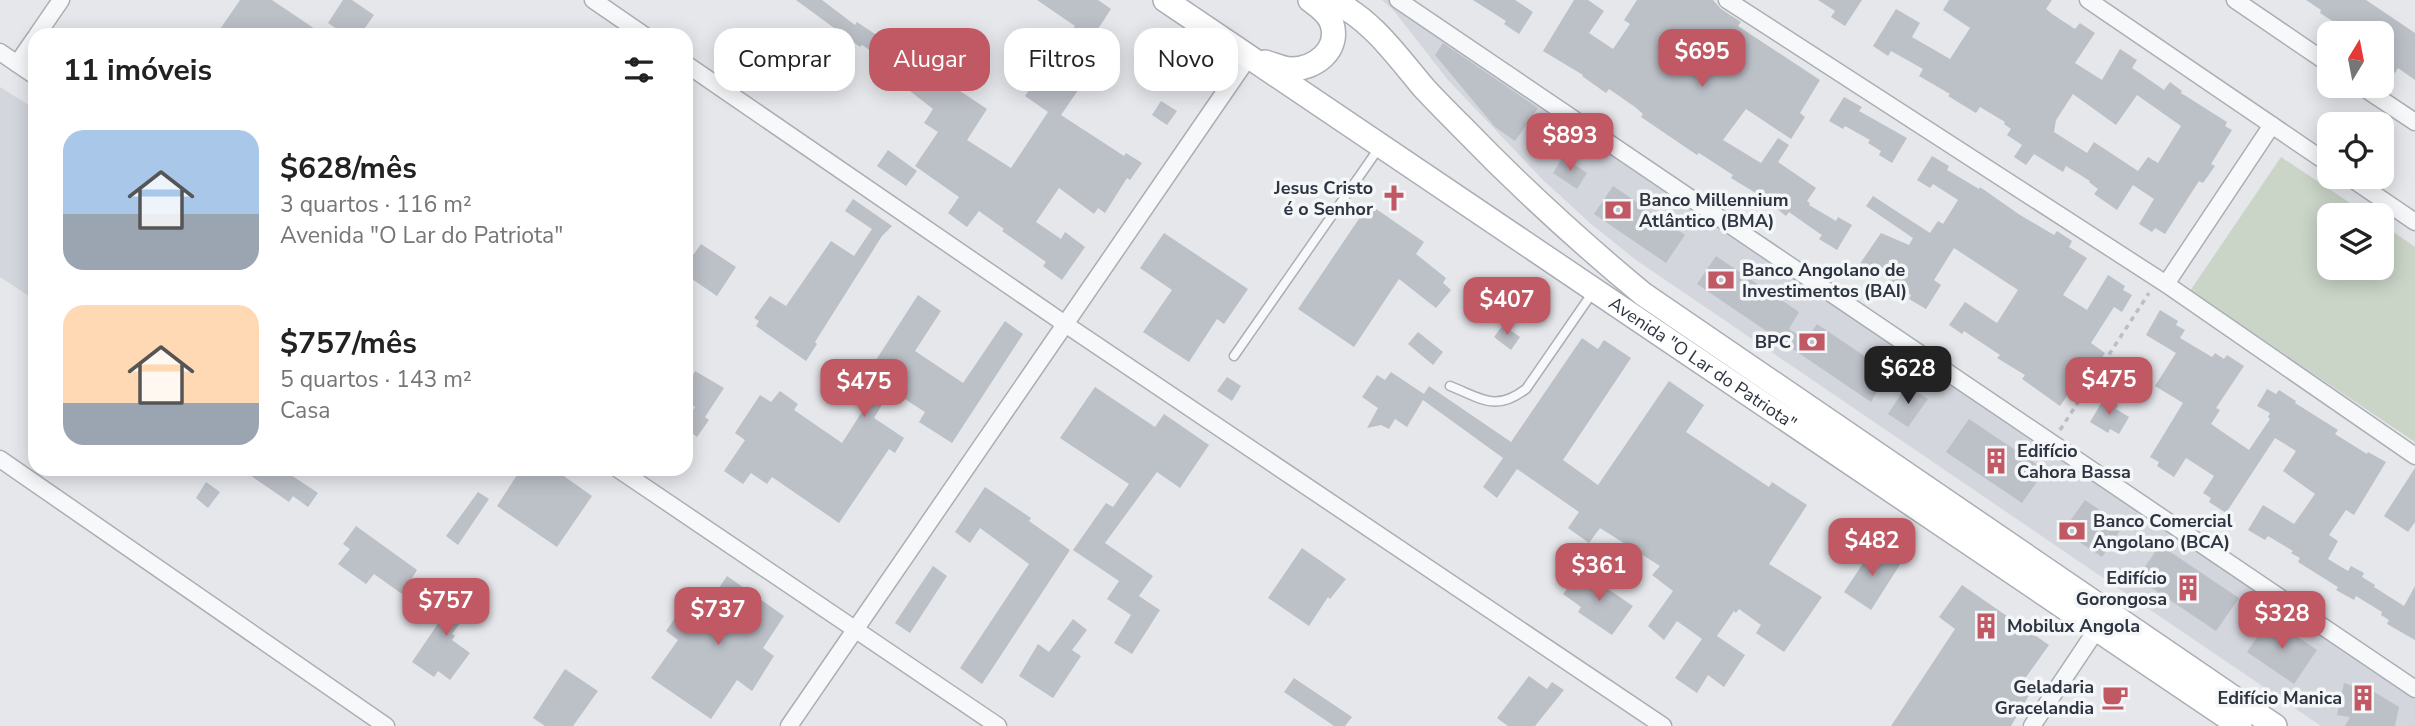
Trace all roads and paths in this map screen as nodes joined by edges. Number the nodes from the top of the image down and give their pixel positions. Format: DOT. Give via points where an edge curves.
graph roads {
  1 [pos="61,0"];
  2 [pos="593,0"];
  3 [pos="1165,0"];
  4 [pos="1310,0"];
  5 [pos="1331,0"];
  6 [pos="1398,0"];
  7 [pos="1727,0"];
  8 [pos="2088,0"];
  9 [pos="2235,0"];
  10 [pos="42,28"];
  11 [pos="634,28"];
  12 [pos="28,48"];
  13 [pos="0,52"];
  14 [pos="2317,56"];
  15 [pos="1248,58"];
  16 [pos="17,64"];
  17 [pos="693,69"];
  18 [pos="28,71"];
  19 [pos="2379,98"];
  20 [pos="2415,122"];
  21 [pos="2272,125"];
  22 [pos="1380,146"];
  23 [pos="2317,156"];
  24 [pos="2366,189"];
  25 [pos="2415,222"];
  26 [pos="2162,282"];
  27 [pos="1595,289"];
  28 [pos="1065,324"];
  29 [pos="1234,356"];
  30 [pos="1450,386"];
  31 [pos="2052,443"];
  32 [pos="2415,456"];
  33 [pos="0,459"];
  34 [pos="628,476"];
  35 [pos="856,629"];
  36 [pos="2097,629"];
  37 [pos="2415,689"];
  38 [pos="386,726"];
  39 [pos="789,726"];
  40 [pos="998,726"];
  41 [pos="1663,726"];
  42 [pos="2032,726"];
  43 [pos="2240,726"];
  44 [pos="2275,726"];
  1 -- 10 [label="street"];
  2 -- 11 [label="street"];
  3 -- 15 [label="main road, Avenida \"O Lar do Patriota\""];
  4 -- 15 [label="main road" via="1332,23 1325,57 1290,69"];
  5 -- 44 [label="main road, Avenida \"O Lar do Patriota\"" via="1369,24 1520,187 1643,294"];
  6 -- 31 [label="street"];
  7 -- 26 [label="street"];
  8 -- 21 [label="street"];
  9 -- 14 [label="street"];
  12 -- 16 [label="street"];
  13 -- 16 [label="street"];
  15 -- 22 [label="main road, Avenida \"O Lar do Patriota\""];
  15 -- 28 [label="street"];
  16 -- 18 [label="street"];
  17 -- 28 [label="street"];
  19 -- 20 [label="street"];
  21 -- 23 [label="street"];
  21 -- 26 [label="street"];
  22 -- 27 [label="main road, Avenida \"O Lar do Patriota\""];
  22 -- 29 [label="lane"];
  24 -- 25 [label="street"];
  26 -- 31 [label="path"];
  26 -- 32 [label="street"];
  27 -- 30 [label="lane" via="1526,389 1511,401 1492,402"];
  27 -- 36 [label="main road, Avenida \"O Lar do Patriota\""];
  28 -- 35 [label="street"];
  28 -- 41 [label="street"];
  31 -- 37 [label="street"];
  33 -- 38 [label="street"];
  34 -- 35 [label="street"];
  35 -- 39 [label="street"];
  35 -- 40 [label="street"];
  36 -- 42 [label="street"];
  36 -- 43 [label="main road, Avenida \"O Lar do Patriota\""];
}
